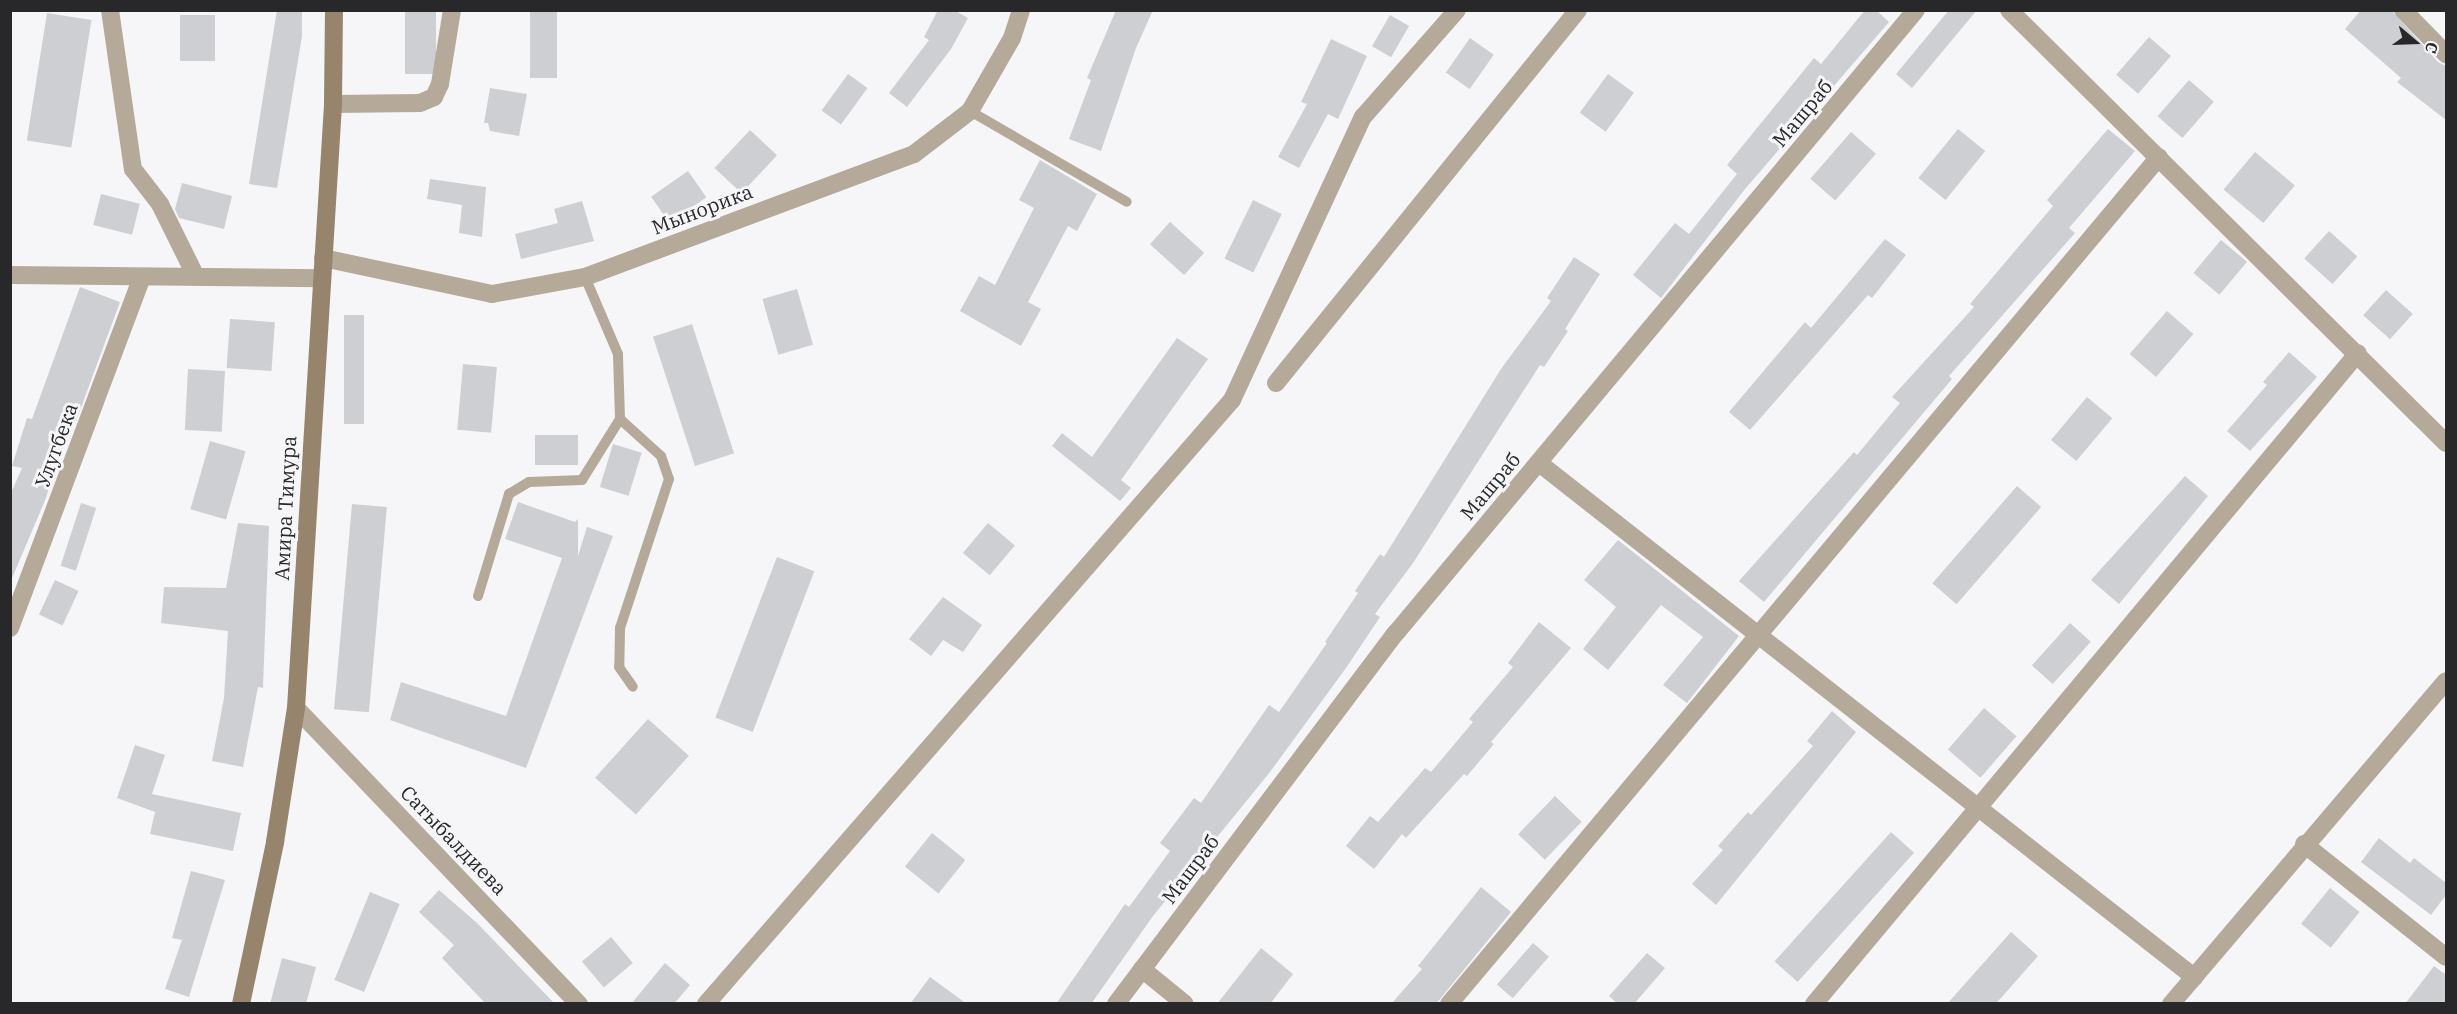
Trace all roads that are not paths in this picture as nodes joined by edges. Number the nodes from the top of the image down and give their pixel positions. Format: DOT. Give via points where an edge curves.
graph roads {
  1 [pos="110,10"];
  2 [pos="334,10"];
  3 [pos="452,10"];
  4 [pos="1021,10"];
  5 [pos="1457,10"];
  6 [pos="1578,10"];
  7 [pos="1916,10"];
  8 [pos="2009,10"];
  9 [pos="2403,10"];
  10 [pos="2446,54"];
  11 [pos="333,104"];
  12 [pos="970,111"];
  13 [pos="2159,158"];
  14 [pos="1127,202"];
  15 [pos="323,258"];
  16 [pos="10,275"];
  17 [pos="142,276"];
  18 [pos="196,277"];
  19 [pos="321,278"];
  20 [pos="585,278"];
  21 [pos="2358,353"];
  22 [pos="1276,383"];
  23 [pos="620,418"];
  24 [pos="2446,443"];
  25 [pos="1539,463"];
  26 [pos="478,596"];
  27 [pos="10,628"];
  28 [pos="1758,635"];
  29 [pos="2446,681"];
  30 [pos="633,687"];
  31 [pos="296,708"];
  32 [pos="1978,807"];
  33 [pos="2304,844"];
  34 [pos="2446,957"];
  35 [pos="1142,969"];
  36 [pos="2194,977"];
  37 [pos="241,1004"];
  38 [pos="579,1004"];
  39 [pos="706,1004"];
  40 [pos="1116,1004"];
  41 [pos="1185,1004"];
  42 [pos="1449,1004"];
  43 [pos="1814,1004"];
  44 [pos="2171,1004"];
  1 -- 18 [label="street" via="133,169 160,204"];
  2 -- 11 [label="street, Амира Тимура"];
  3 -- 11 [label="street" via="440,84 434,97 420,103"];
  4 -- 12 [label="street, Мынорика" via="1012,38"];
  5 -- 39 [label="street" via="1363,117 1232,400"];
  6 -- 22 [label="street"];
  7 -- 25 [label="street, Машраб"];
  8 -- 13 [label="street"];
  9 -- 10 [label="street"];
  11 -- 15 [label="street, Амира Тимура"];
  12 -- 14 [label="lane"];
  12 -- 20 [label="street, Мынорика" via="915,154"];
  13 -- 21 [label="street"];
  13 -- 28 [label="street"];
  15 -- 19 [label="street, Амира Тимура"];
  15 -- 20 [label="street, Мынорика" via="492,294"];
  16 -- 17 [label="street"];
  17 -- 18 [label="street"];
  17 -- 27 [label="street, Улугбека"];
  18 -- 19 [label="street"];
  19 -- 31 [label="street, Амира Тимура"];
  20 -- 23 [label="lane" via="618,354"];
  21 -- 24 [label="street"];
  21 -- 32 [label="street"];
  23 -- 26 [label="lane" via="582,480 529,482 509,494"];
  23 -- 30 [label="lane" via="660,456 669,479 620,628 619,667"];
  25 -- 28 [label="street"];
  25 -- 35 [label="street, Машраб" via="1396,633"];
  28 -- 32 [label="street"];
  28 -- 42 [label="street"];
  29 -- 33 [label="street"];
  31 -- 37 [label="street, Амира Тимура" via="275,842"];
  31 -- 38 [label="street, Сатыбалдиева"];
  32 -- 36 [label="street"];
  32 -- 43 [label="street"];
  33 -- 34 [label="street"];
  33 -- 36 [label="street"];
  35 -- 40 [label="street, Машраб"];
  35 -- 41 [label="street"];
  36 -- 44 [label="street"];
}
